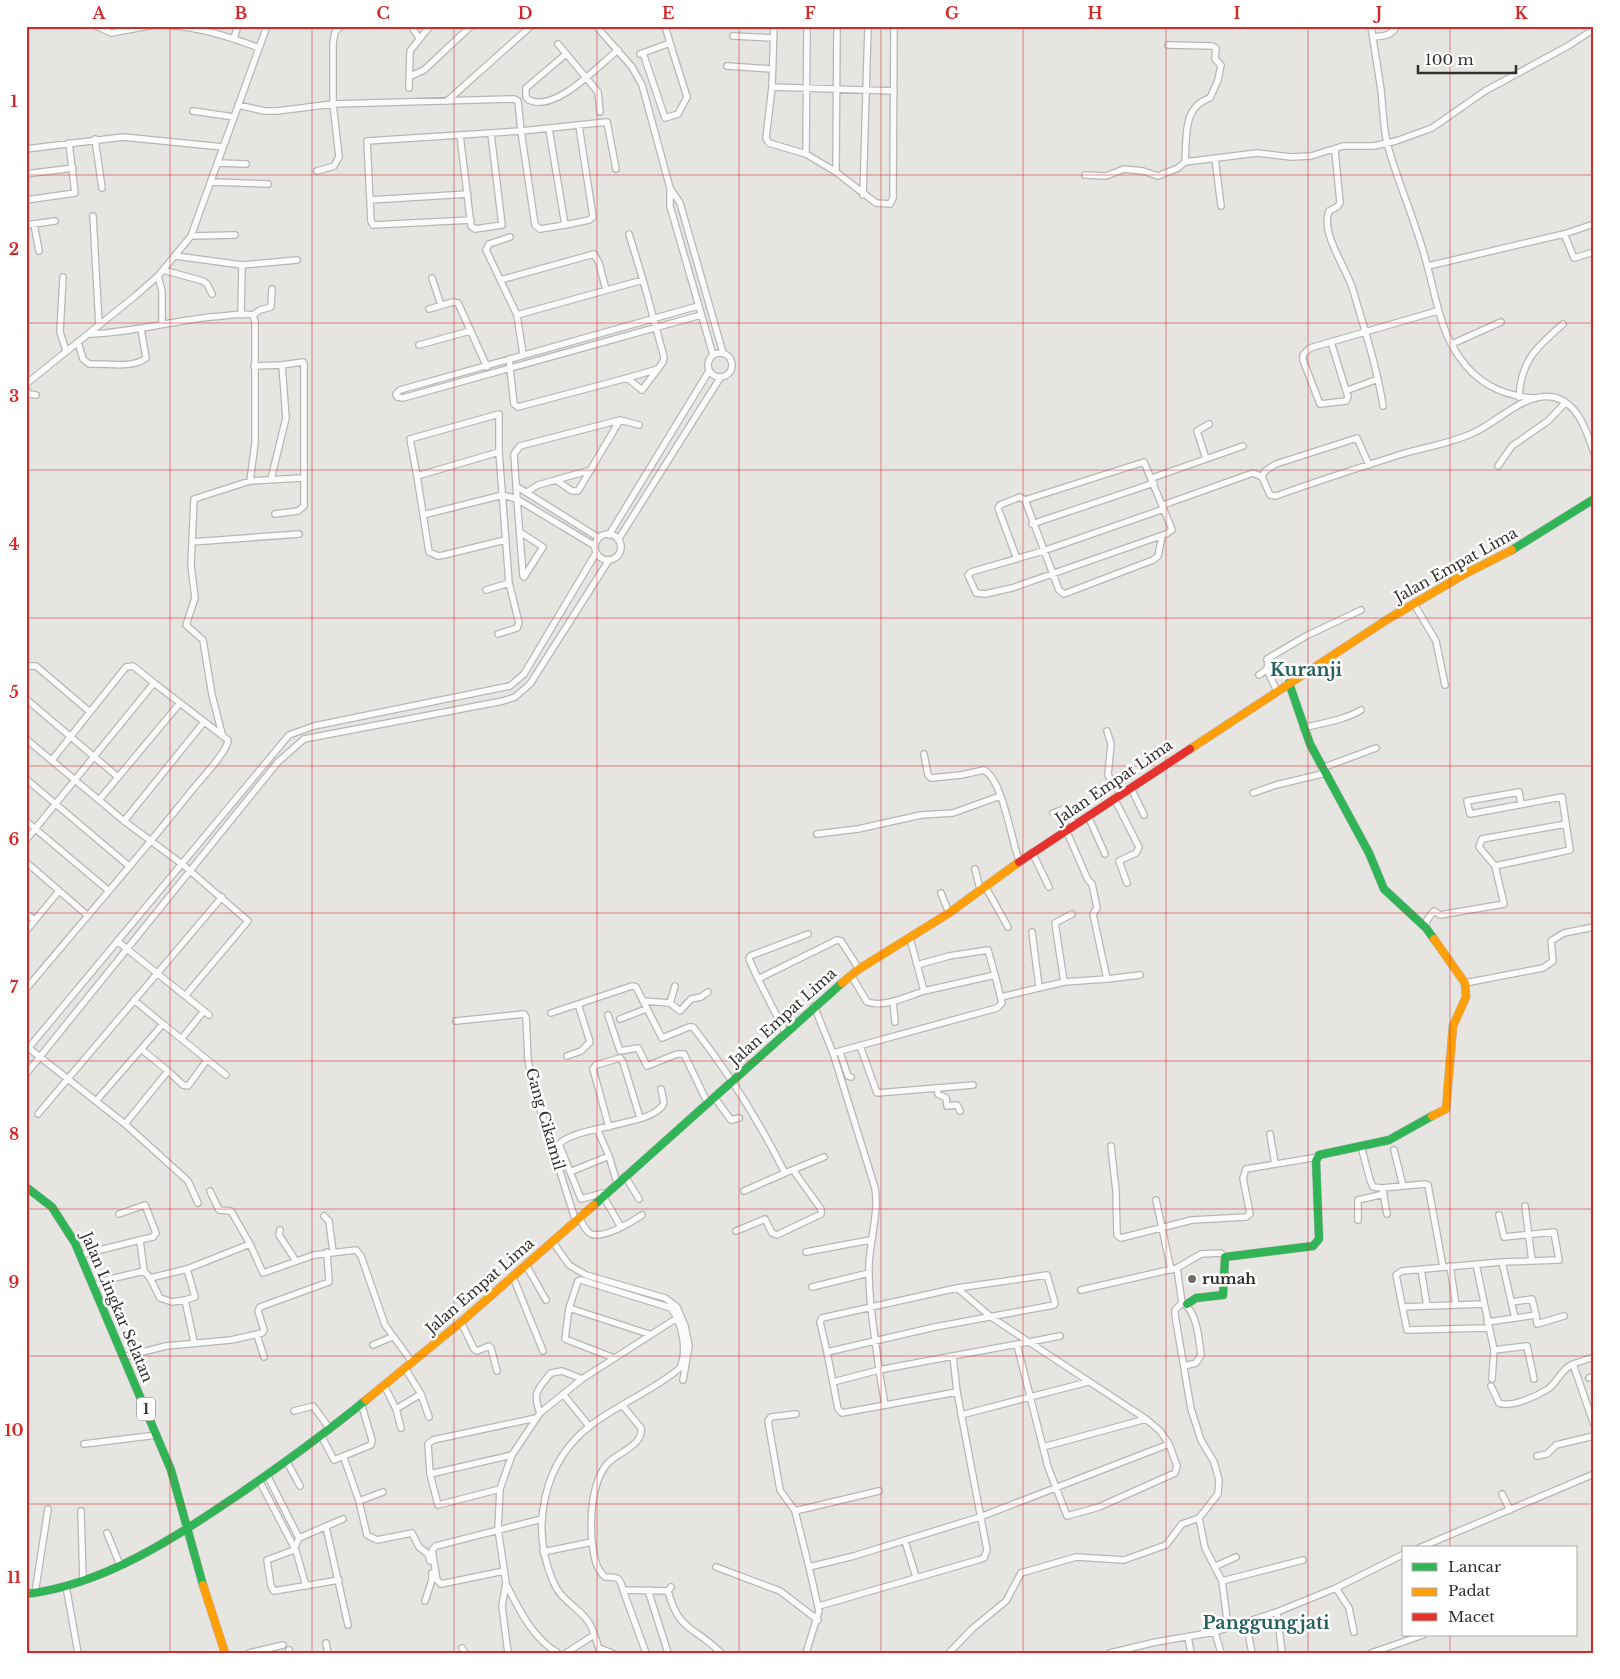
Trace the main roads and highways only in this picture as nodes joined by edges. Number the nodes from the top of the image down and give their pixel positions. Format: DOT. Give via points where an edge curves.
graph roads {
  1 [pos="1594,499"];
  2 [pos="1289,683"];
  3 [pos="26,1187"];
  4 [pos="1184,1304"];
  5 [pos="188,1528"];
  6 [pos="26,1594"];
  7 [pos="225,1653"];
  1 -- 2 [label="main road, Jalan Empat Lima" via="1519,546 1414,604"];
  2 -- 4 [label="main road" via="1303,728 1369,853 1384,889 1426,928 1465,983 1466,997 1453,1026 1446,1109 1399,1136 1318,1157 1317,1243 1302,1249 1225,1257 1223,1295 1196,1298"];
  2 -- 5 [label="main road, Jalan Empat Lima" via="1019,860 949,913 851,975 578,1220 406,1368 322,1437"];
  3 -- 5 [label="main road, Jalan Lingkar Selatan / 1" via="58,1215 72,1236 157,1435"];
  5 -- 6 [label="main road, Jalan Empat Lima" via="120,1565 66,1586"];
  5 -- 7 [label="main road, Jalan Lingkar Selatan / 1" via="211,1615"];
}
